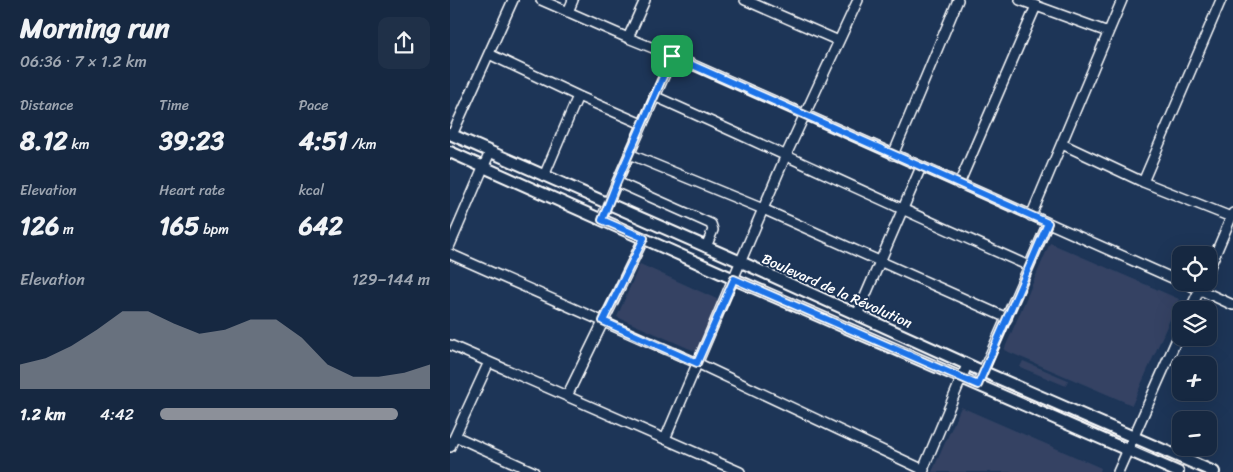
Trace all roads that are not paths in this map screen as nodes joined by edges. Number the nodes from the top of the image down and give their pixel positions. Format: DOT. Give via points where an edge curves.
graph roads {
  1 [pos="513,0"];
  2 [pos="541,0"];
  3 [pos="573,0"];
  4 [pos="645,0"];
  5 [pos="745,0"];
  6 [pos="858,0"];
  7 [pos="958,0"];
  8 [pos="1020,0"];
  9 [pos="1122,0"];
  10 [pos="1221,0"];
  11 [pos="1036,6"];
  12 [pos="568,12"];
  13 [pos="1108,32"];
  14 [pos="628,38"];
  15 [pos="839,41"];
  16 [pos="489,54"];
  17 [pos="672,56"];
  18 [pos="578,96"];
  19 [pos="654,96"];
  20 [pos="804,115"];
  21 [pos="642,124"];
  22 [pos="451,134"];
  23 [pos="1062,144"];
  24 [pos="450,152"];
  25 [pos="490,152"];
  26 [pos="629,154"];
  27 [pos="786,155"];
  28 [pos="893,155"];
  29 [pos="483,167"];
  30 [pos="921,167"];
  31 [pos="544,176"];
  32 [pos="617,182"];
  33 [pos="1143,182"];
  34 [pos="959,184"];
  35 [pos="608,203"];
  36 [pos="763,209"];
  37 [pos="902,210"];
  38 [pos="1232,215"];
  39 [pos="1032,216"];
  40 [pos="602,220"];
  41 [pos="1048,223"];
  42 [pos="644,238"];
  43 [pos="450,245"];
  44 [pos="706,247"];
  45 [pos="1217,250"];
  46 [pos="450,254"];
  47 [pos="741,262"];
  48 [pos="880,262"];
  49 [pos="1029,266"];
  50 [pos="1172,278"];
  51 [pos="734,279"];
  52 [pos="1209,291"];
  53 [pos="1233,305"];
  54 [pos="857,315"];
  55 [pos="1007,318"];
  56 [pos="603,321"];
  57 [pos="450,345"];
  58 [pos="1174,346"];
  59 [pos="489,362"];
  60 [pos="697,363"];
  61 [pos="967,365"];
  62 [pos="984,372"];
  63 [pos="962,378"];
  64 [pos="978,385"];
  65 [pos="567,396"];
  66 [pos="455,436"];
  67 [pos="1133,437"];
  68 [pos="665,439"];
  69 [pos="450,447"];
  70 [pos="1128,449"];
  71 [pos="734,471"];
  72 [pos="923,471"];
  73 [pos="534,472"];
  74 [pos="1118,472"];
  75 [pos="1178,472"];
  76 [pos="1214,472"];
  1 -- 16 [label="street"];
  2 -- 12 [label="street"];
  3 -- 12 [label="street"];
  4 -- 14 [label="street"];
  5 -- 15 [label="street"];
  6 -- 15 [label="street"];
  7 -- 28 [label="street"];
  8 -- 11 [label="street"];
  9 -- 13 [label="street"];
  10 -- 33 [label="street"];
  11 -- 13 [label="street"];
  11 -- 34 [label="street"];
  12 -- 14 [label="street"];
  13 -- 23 [label="street"];
  14 -- 17 [label="street"];
  15 -- 20 [label="street"];
  16 -- 18 [label="street"];
  16 -- 22 [label="street"];
  17 -- 19 [label="street"];
  17 -- 20 [label="street"];
  18 -- 21 [label="street"];
  18 -- 31 [label="street"];
  19 -- 21 [label="street"];
  19 -- 27 [label="street"];
  20 -- 27 [label="street"];
  20 -- 28 [label="street"];
  21 -- 26 [label="street"];
  22 -- 25 [label="main road, Boulevard de la Révolution"];
  23 -- 33 [label="street"];
  23 -- 39 [label="street"];
  24 -- 29 [label="main road"];
  25 -- 29 [label="street"];
  25 -- 31 [label="main road, Boulevard de la Révolution"];
  26 -- 32 [label="street"];
  26 -- 36 [label="street"];
  27 -- 36 [label="street"];
  27 -- 37 [label="street"];
  28 -- 30 [label="street"];
  29 -- 40 [label="main road"];
  29 -- 43 [label="street"];
  30 -- 34 [label="street"];
  30 -- 37 [label="street"];
  31 -- 35 [label="main road, Boulevard de la Révolution"];
  32 -- 35 [label="street"];
  32 -- 44 [label="street" via="711,224 714,230"];
  33 -- 38 [label="street"];
  34 -- 39 [label="street"];
  35 -- 40 [label="street"];
  35 -- 44 [label="main road, Boulevard de la Révolution"];
  36 -- 47 [label="street"];
  36 -- 48 [label="street"];
  37 -- 48 [label="street"];
  37 -- 49 [label="street"];
  38 -- 45 [label="street"];
  39 -- 41 [label="street"];
  40 -- 42 [label="main road"];
  41 -- 49 [label="street"];
  41 -- 50 [label="street"];
  42 -- 51 [label="main road"];
  42 -- 56 [label="street"];
  44 -- 47 [label="main road, Boulevard de la Révolution"];
  46 -- 56 [label="street"];
  47 -- 51 [label="street"];
  47 -- 54 [label="main road, Boulevard de la Révolution"];
  48 -- 54 [label="street"];
  48 -- 55 [label="street"];
  49 -- 55 [label="street"];
  51 -- 60 [label="street"];
  51 -- 63 [label="main road"];
  52 -- 53 [label="street"];
  54 -- 61 [label="main road, Boulevard de la Révolution"];
  55 -- 62 [label="street"];
  56 -- 60 [label="street"];
  56 -- 65 [label="street"];
  57 -- 59 [label="street"];
  58 -- 67 [label="street"];
  59 -- 65 [label="street"];
  59 -- 66 [label="street"];
  60 -- 68 [label="street"];
  60 -- 72 [label="street"];
  61 -- 62 [label="main road, Boulevard de la Révolution"];
  61 -- 63 [label="street"];
  62 -- 64 [label="street"];
  62 -- 67 [label="main road, Boulevard de la Révolution"];
  63 -- 64 [label="main road"];
  63 -- 72 [label="street"];
  64 -- 70 [label="main road"];
  65 -- 68 [label="street"];
  66 -- 69 [label="street"];
  66 -- 73 [label="street"];
  67 -- 70 [label="street"];
  67 -- 76 [label="main road, Boulevard de la Révolution"];
  68 -- 71 [label="street"];
  70 -- 74 [label="street"];
  70 -- 75 [label="main road"];
}
